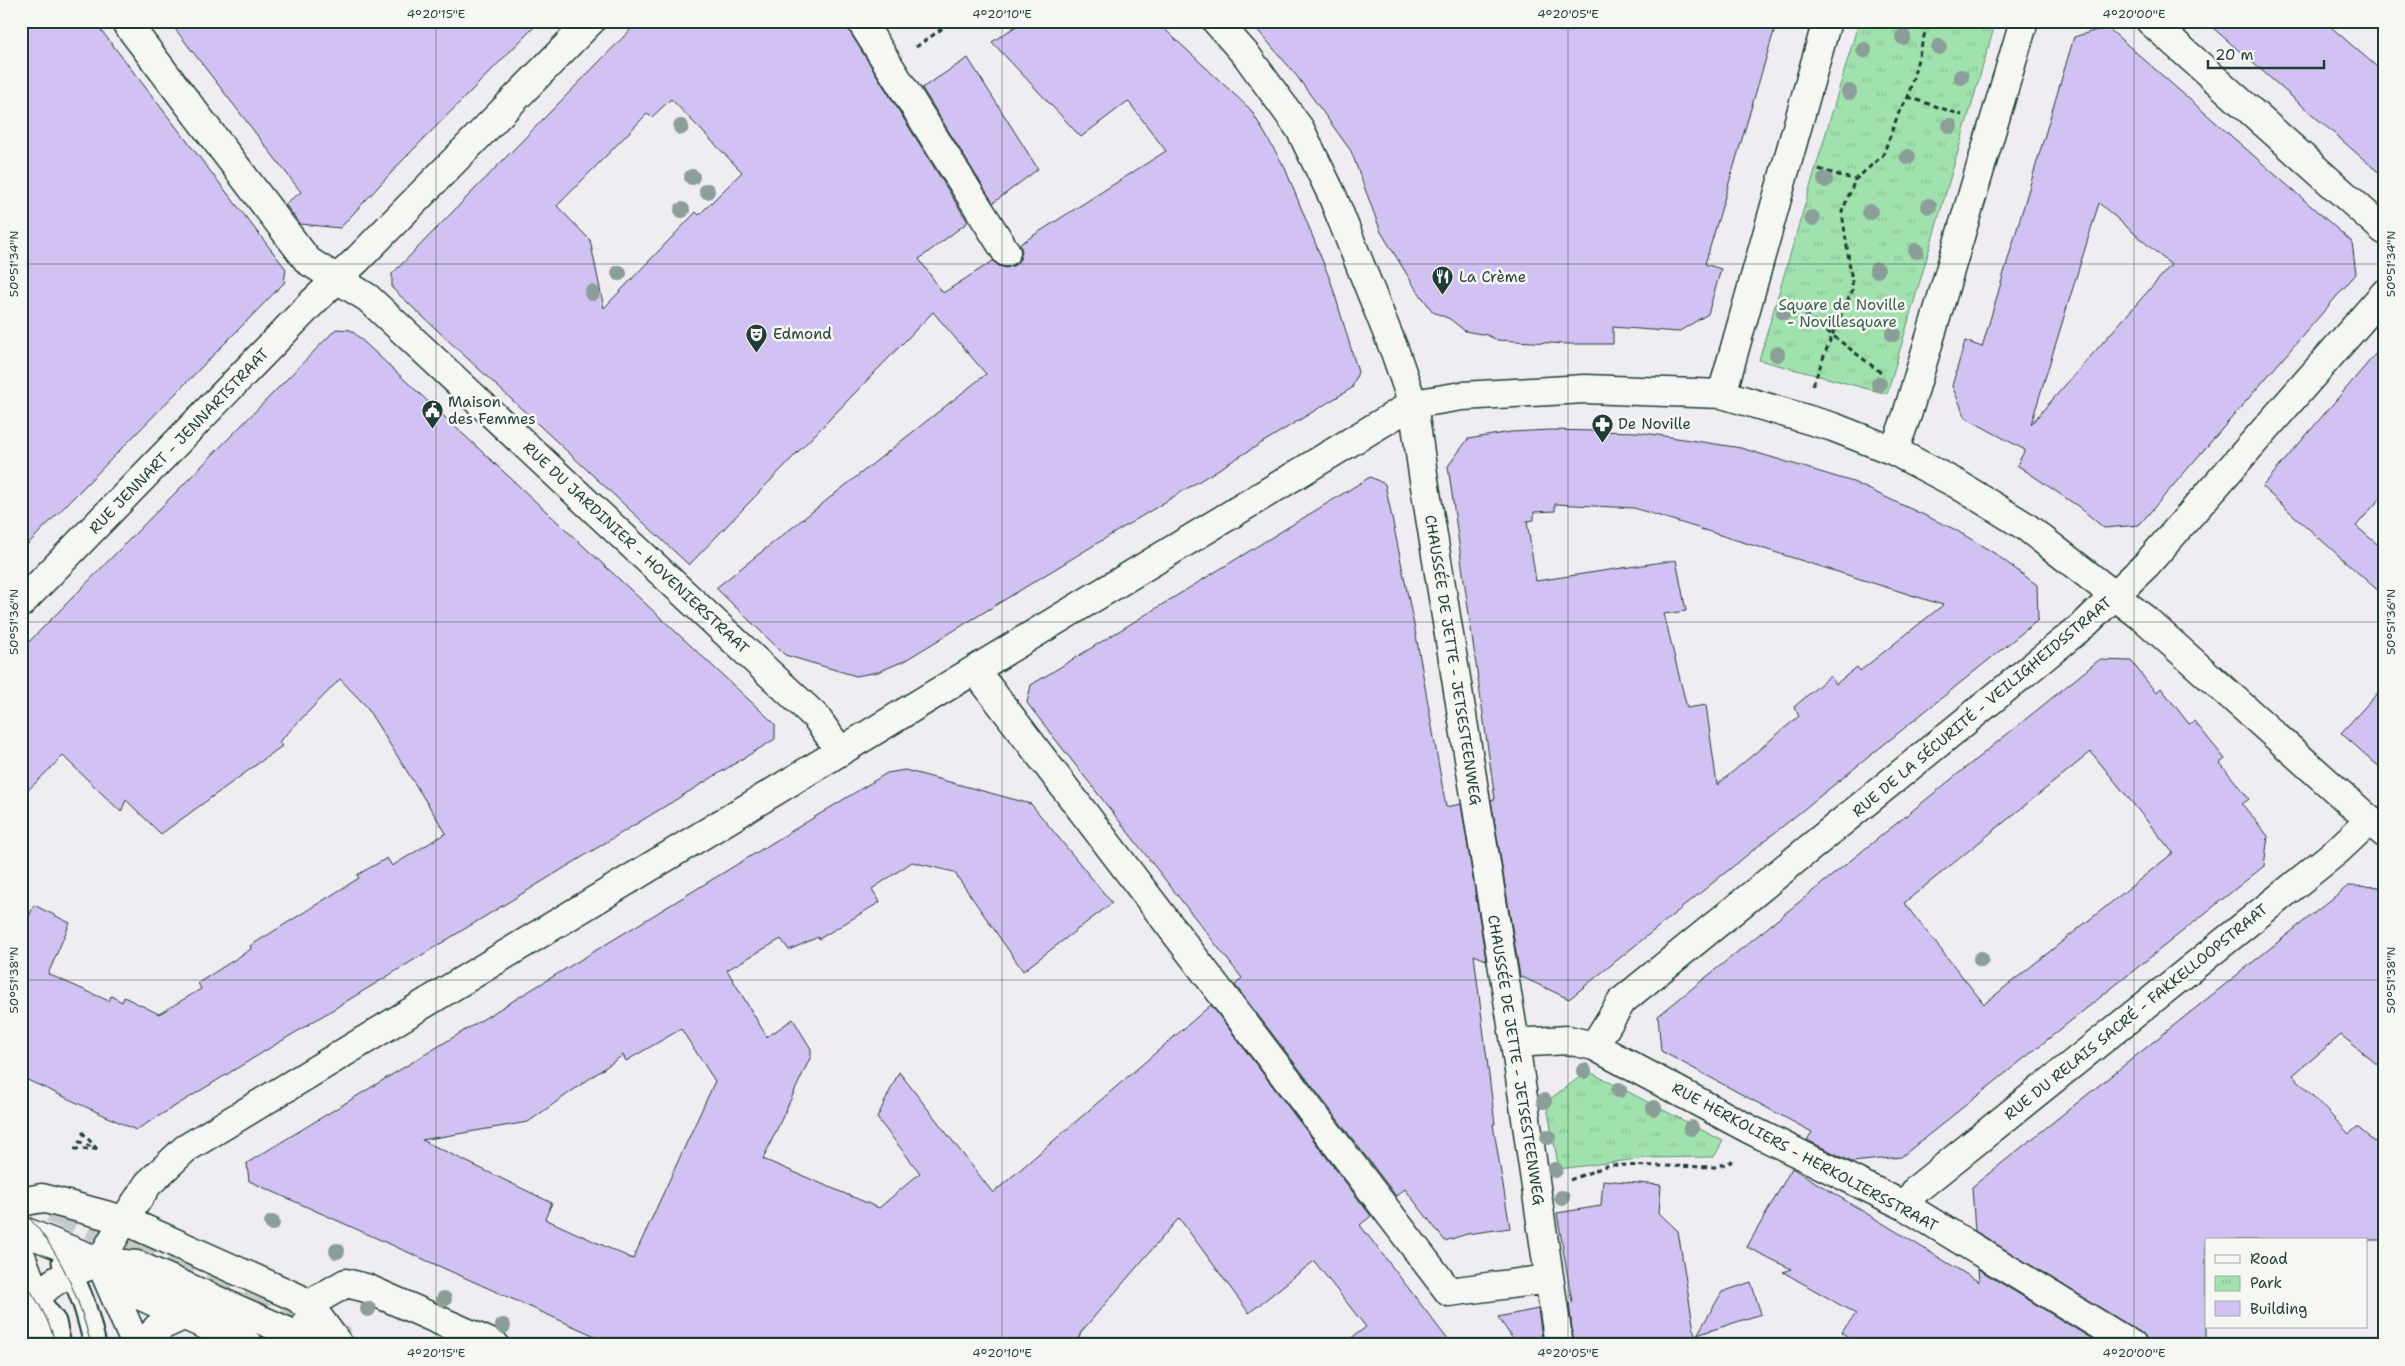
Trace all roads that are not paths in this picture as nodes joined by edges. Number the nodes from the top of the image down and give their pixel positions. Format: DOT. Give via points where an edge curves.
graph roads {
  1 [pos="125,21"];
  2 [pos="591,21"];
  3 [pos="861,21"];
  4 [pos="1216,21"];
  5 [pos="1827,21"];
  6 [pos="2024,21"];
  7 [pos="2150,21"];
  8 [pos="2384,230"];
  9 [pos="1006,252"];
  10 [pos="337,279"];
  11 [pos="2384,294"];
  12 [pos="1722,394"];
  13 [pos="1413,404"];
  14 [pos="1894,451"];
  15 [pos="2115,596"];
  16 [pos="21,603"];
  17 [pos="975,670"];
  18 [pos="840,751"];
  19 [pos="2377,827"];
  20 [pos="1515,1043"];
  21 [pos="1594,1046"];
  22 [pos="21,1202"];
  23 [pos="1905,1206"];
  24 [pos="124,1220"];
  25 [pos="21,1230"];
  26 [pos="49,1242"];
  27 [pos="21,1256"];
  28 [pos="100,1262"];
  29 [pos="71,1273"];
  30 [pos="1549,1280"];
  31 [pos="312,1312"];
  32 [pos="183,1316"];
  33 [pos="36,1323"];
  34 [pos="309,1341"];
  35 [pos="60,1345"];
  36 [pos="95,1345"];
  37 [pos="136,1345"];
  38 [pos="145,1345"];
  39 [pos="249,1345"];
  40 [pos="340,1345"];
  41 [pos="495,1345"];
  42 [pos="1559,1345"];
  43 [pos="2132,1345"];
  1 -- 10 [label="street, RUE DU JARDINIER - HOVENIERSTRAAT" via="308,261"];
  2 -- 10 [label="street, RUE JENNART - JENNARTSTRAAT"];
  3 -- 9 [label="street"];
  4 -- 13 [label="street, CHAUSSÉE DE JETTE - JETSESTEENWEG" via="1247,56 1300,129 1332,195"];
  5 -- 12 [label="street"];
  6 -- 14 [label="street"];
  7 -- 8 [label="street"];
  10 -- 16 [label="street, RUE JENNART - JENNARTSTRAAT"];
  10 -- 18 [label="street, RUE DU JARDINIER - HOVENIERSTRAAT" via="368,298 816,717"];
  11 -- 15 [label="street, RUE DE LA SÉCURITÉ - VEILIGHEIDSSTRAAT" via="2146,566"];
  12 -- 13 [label="street" via="1585,389 1462,396"];
  12 -- 14 [label="street" via="1833,427"];
  13 -- 17 [label="street"];
  13 -- 20 [label="street, CHAUSSÉE DE JETTE - JETSESTEENWEG"];
  14 -- 15 [label="street" via="1957,484 2025,526"];
  15 -- 19 [label="street"];
  15 -- 21 [label="street, RUE DE LA SÉCURITÉ - VEILIGHEIDSSTRAAT" via="1622,1001"];
  17 -- 18 [label="street"];
  17 -- 30 [label="street" via="1449,1292"];
  18 -- 24 [label="street" via="186,1149 148,1184"];
  19 -- 23 [label="street, RUE DU RELAIS SACRÉ - FAKKELLOOPSTRAAT" via="2337,851 1917,1189"];
  20 -- 21 [label="street, RUE HERKOLIERS - HERKOLIERSSTRAAT" via="1568,1040"];
  20 -- 30 [label="street, CHAUSSÉE DE JETTE - JETSESTEENWEG"];
  21 -- 23 [label="street, RUE HERKOLIERS - HERKOLIERSSTRAAT" via="1749,1130"];
  22 -- 24 [label="street" via="42,1198"];
  23 -- 43 [label="street, RUE HERKOLIERS - HERKOLIERSSTRAAT"];
  24 -- 28 [label="street"];
  24 -- 31 [label="street" via="298,1298"];
  25 -- 26 [label="street"];
  26 -- 28 [label="street"];
  26 -- 29 [label="lane"];
  27 -- 33 [label="street"];
  28 -- 29 [label="street"];
  28 -- 32 [label="street" via="141,1296"];
  28 -- 34 [label="street" via="137,1265"];
  28 -- 37 [label="street"];
  29 -- 33 [label="street" via="40,1293"];
  29 -- 36 [label="lane" via="88,1312"];
  30 -- 42 [label="street, CHAUSSÉE DE JETTE - JETSESTEENWEG"];
  31 -- 34 [label="street"];
  31 -- 40 [label="street"];
  31 -- 41 [label="street" via="318,1299 346,1283 366,1288"];
  32 -- 38 [label="street" via="157,1328"];
  32 -- 39 [label="street"];
  33 -- 35 [label="lane"];
}
